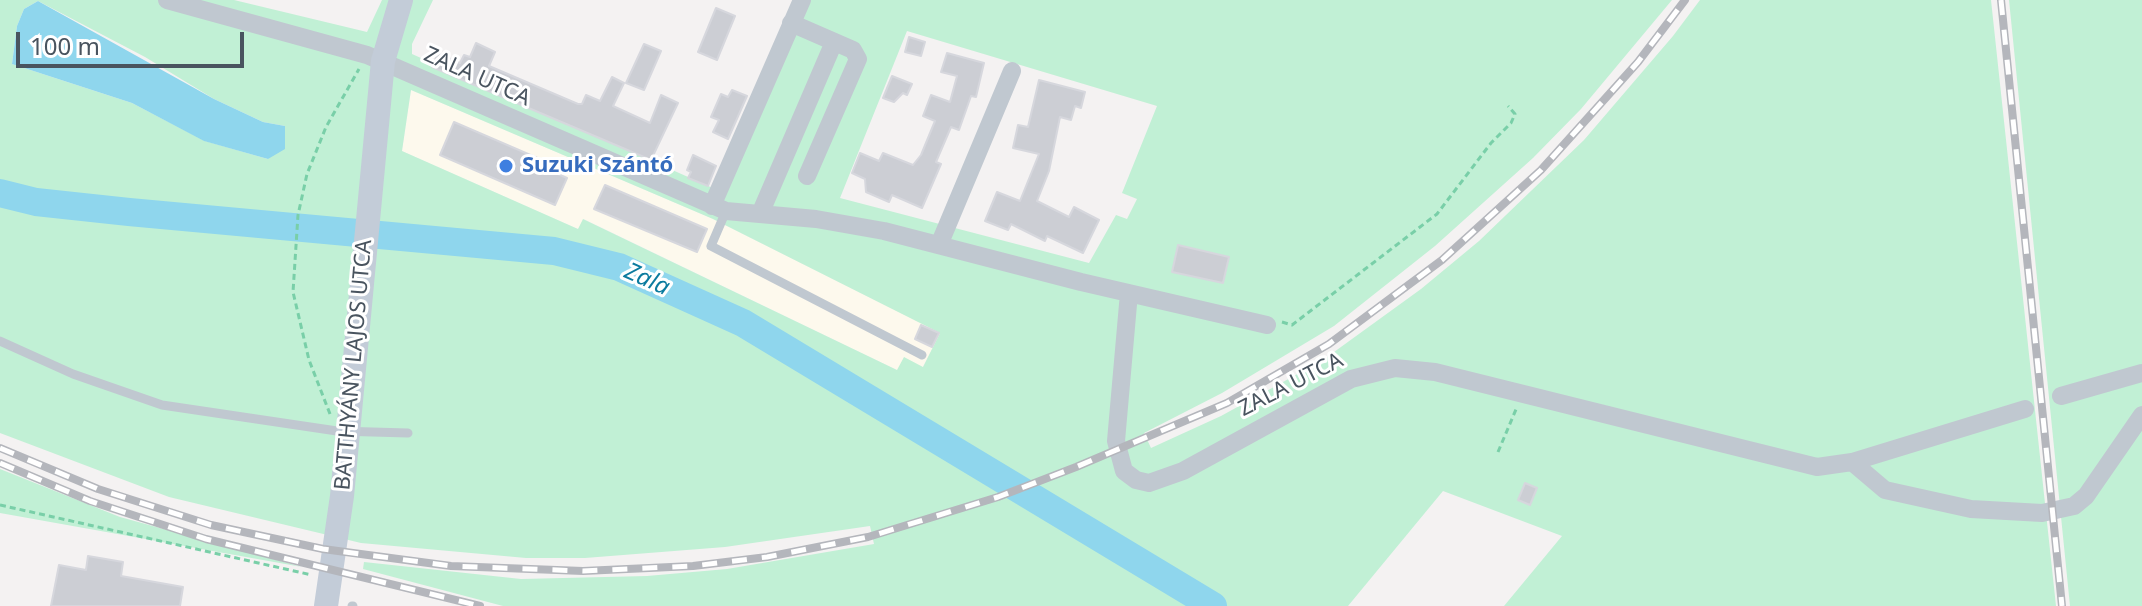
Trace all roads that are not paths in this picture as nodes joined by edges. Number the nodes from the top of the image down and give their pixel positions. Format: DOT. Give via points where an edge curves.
graph roads {
  1 [pos="167,0"];
  2 [pos="401,0"];
  3 [pos="802,0"];
  4 [pos="791,23"];
  5 [pos="834,42"];
  6 [pos="375,58"];
  7 [pos="1012,71"];
  8 [pos="782,163"];
  9 [pos="719,208"];
  10 [pos="760,214"];
  11 [pos="939,245"];
  12 [pos="1129,293"];
  13 [pos="1267,325"];
  14 [pos="0,341"];
  15 [pos="922,355"];
  16 [pos="2142,373"];
  17 [pos="2061,396"];
  18 [pos="2025,409"];
  19 [pos="2142,415"];
  20 [pos="342,430"];
  21 [pos="408,433"];
  22 [pos="1852,462"];
  23 [pos="326,606"];
  1 -- 6 [label="street, ZALA UTCA"];
  2 -- 6 [label="street, BATTHYÁNY LAJOS UTCA"];
  3 -- 4 [label="street"];
  4 -- 5 [label="street"];
  4 -- 9 [label="street"];
  5 -- 8 [label="street"];
  5 -- 8 [label="street" via="853,50 858,59 809,172"];
  6 -- 9 [label="street, ZALA UTCA"];
  6 -- 20 [label="street, BATTHYÁNY LAJOS UTCA" via="377,123 351,397"];
  7 -- 11 [label="street"];
  8 -- 10 [label="street"];
  9 -- 10 [label="street, ZALA UTCA"];
  9 -- 15 [label="lane" via="711,246"];
  10 -- 11 [label="street, ZALA UTCA" via="816,219"];
  11 -- 12 [label="street, ZALA UTCA"];
  12 -- 13 [label="street, ZALA UTCA"];
  12 -- 22 [label="street, ZALA UTCA" via="1116,441 1120,464 1136,480 1155,482 1183,471 1351,379 1411,368 1798,465"];
  14 -- 20 [label="lane" via="162,405"];
  16 -- 17 [label="street"];
  18 -- 22 [label="street, ZALA UTCA"];
  19 -- 22 [label="street" via="2086,496 2074,506 2042,513 1971,509 1885,490"];
  20 -- 21 [label="lane"];
  20 -- 23 [label="street, BATTHYÁNY LAJOS UTCA"];
}
